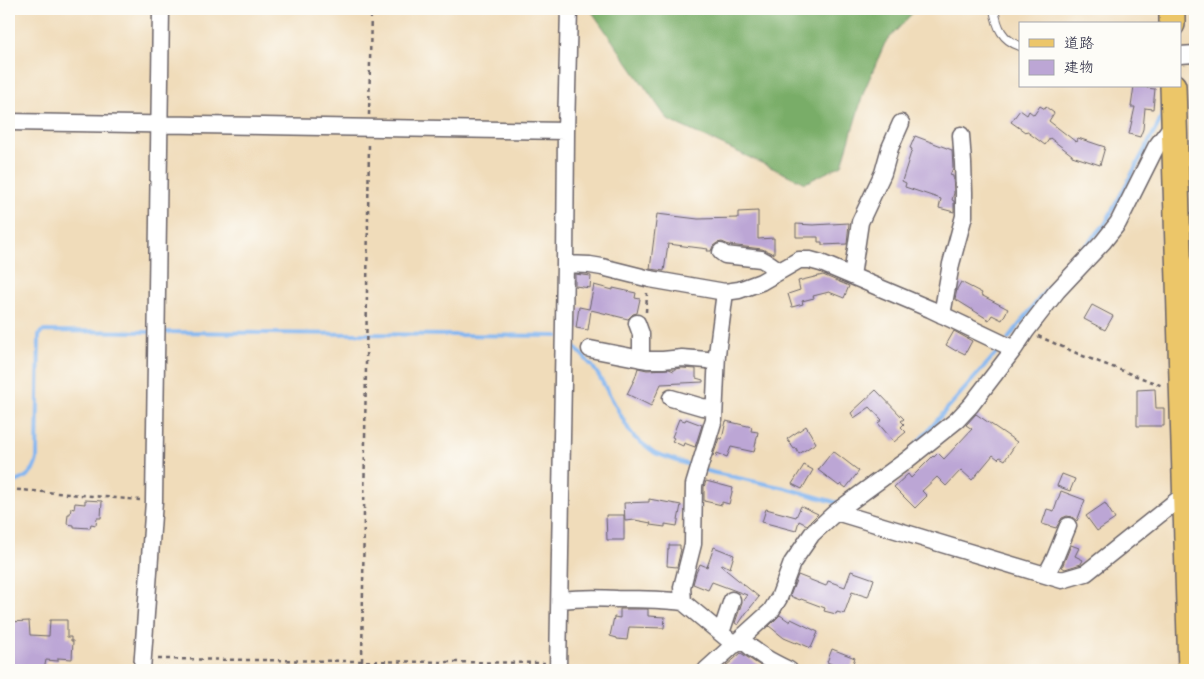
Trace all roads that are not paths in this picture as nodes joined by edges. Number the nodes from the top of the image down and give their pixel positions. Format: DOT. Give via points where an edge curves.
graph roads {
  1 [pos="161,9"];
  2 [pos="570,9"];
  3 [pos="994,9"];
  4 [pos="1019,46"];
  5 [pos="1195,54"];
  6 [pos="1182,55"];
  7 [pos="1173,88"];
  8 [pos="9,122"];
  9 [pos="901,123"];
  10 [pos="1175,123"];
  11 [pos="160,124"];
  12 [pos="566,131"];
  13 [pos="961,135"];
  14 [pos="721,252"];
  15 [pos="565,264"];
  16 [pos="780,272"];
  17 [pos="852,276"];
  18 [pos="725,292"];
  19 [pos="942,315"];
  20 [pos="638,324"];
  21 [pos="590,349"];
  22 [pos="1014,349"];
  23 [pos="641,359"];
  24 [pos="716,363"];
  25 [pos="671,398"];
  26 [pos="714,408"];
  27 [pos="1185,494"];
  28 [pos="836,512"];
  29 [pos="1068,526"];
  30 [pos="1046,575"];
  31 [pos="560,600"];
  32 [pos="732,600"];
  33 [pos="683,602"];
  34 [pos="721,633"];
  35 [pos="738,642"];
  36 [pos="143,665"];
  37 [pos="558,667"];
  38 [pos="706,670"];
  39 [pos="789,670"];
  40 [pos="1191,670"];
  1 -- 11 [label="street"];
  2 -- 12 [label="street"];
  3 -- 4 [label="lane" via="1003,36"];
  5 -- 6 [label="street"];
  7 -- 10 [label="main road"];
  8 -- 11 [label="street"];
  9 -- 17 [label="street" via="883,173 860,222"];
  10 -- 22 [label="street" via="1156,147 1118,223 1057,291"];
  10 -- 27 [label="main road"];
  11 -- 12 [label="street"];
  11 -- 36 [label="street" via="154,501"];
  12 -- 15 [label="street"];
  13 -- 19 [label="street" via="964,216"];
  14 -- 16 [label="street" via="725,255 761,254"];
  15 -- 18 [label="street" via="602,267 648,279"];
  15 -- 31 [label="street"];
  16 -- 17 [label="street" via="799,260 810,260"];
  16 -- 18 [label="street" via="761,282"];
  17 -- 19 [label="street"];
  18 -- 24 [label="street"];
  19 -- 22 [label="street"];
  20 -- 23 [label="street"];
  21 -- 23 [label="street"];
  22 -- 28 [label="street" via="957,420"];
  23 -- 24 [label="street" via="682,358"];
  24 -- 26 [label="street"];
  25 -- 26 [label="street"];
  26 -- 33 [label="street" via="714,419 694,485 693,544 682,586"];
  27 -- 30 [label="street" via="1086,573 1062,580"];
  27 -- 40 [label="main road"];
  28 -- 30 [label="street"];
  28 -- 35 [label="street" via="812,534 792,563 772,611"];
  29 -- 30 [label="street"];
  31 -- 33 [label="street" via="664,599"];
  31 -- 37 [label="street"];
  32 -- 34 [label="street"];
  33 -- 34 [label="street"];
  34 -- 35 [label="street"];
  35 -- 38 [label="street"];
  35 -- 39 [label="street"];
}
